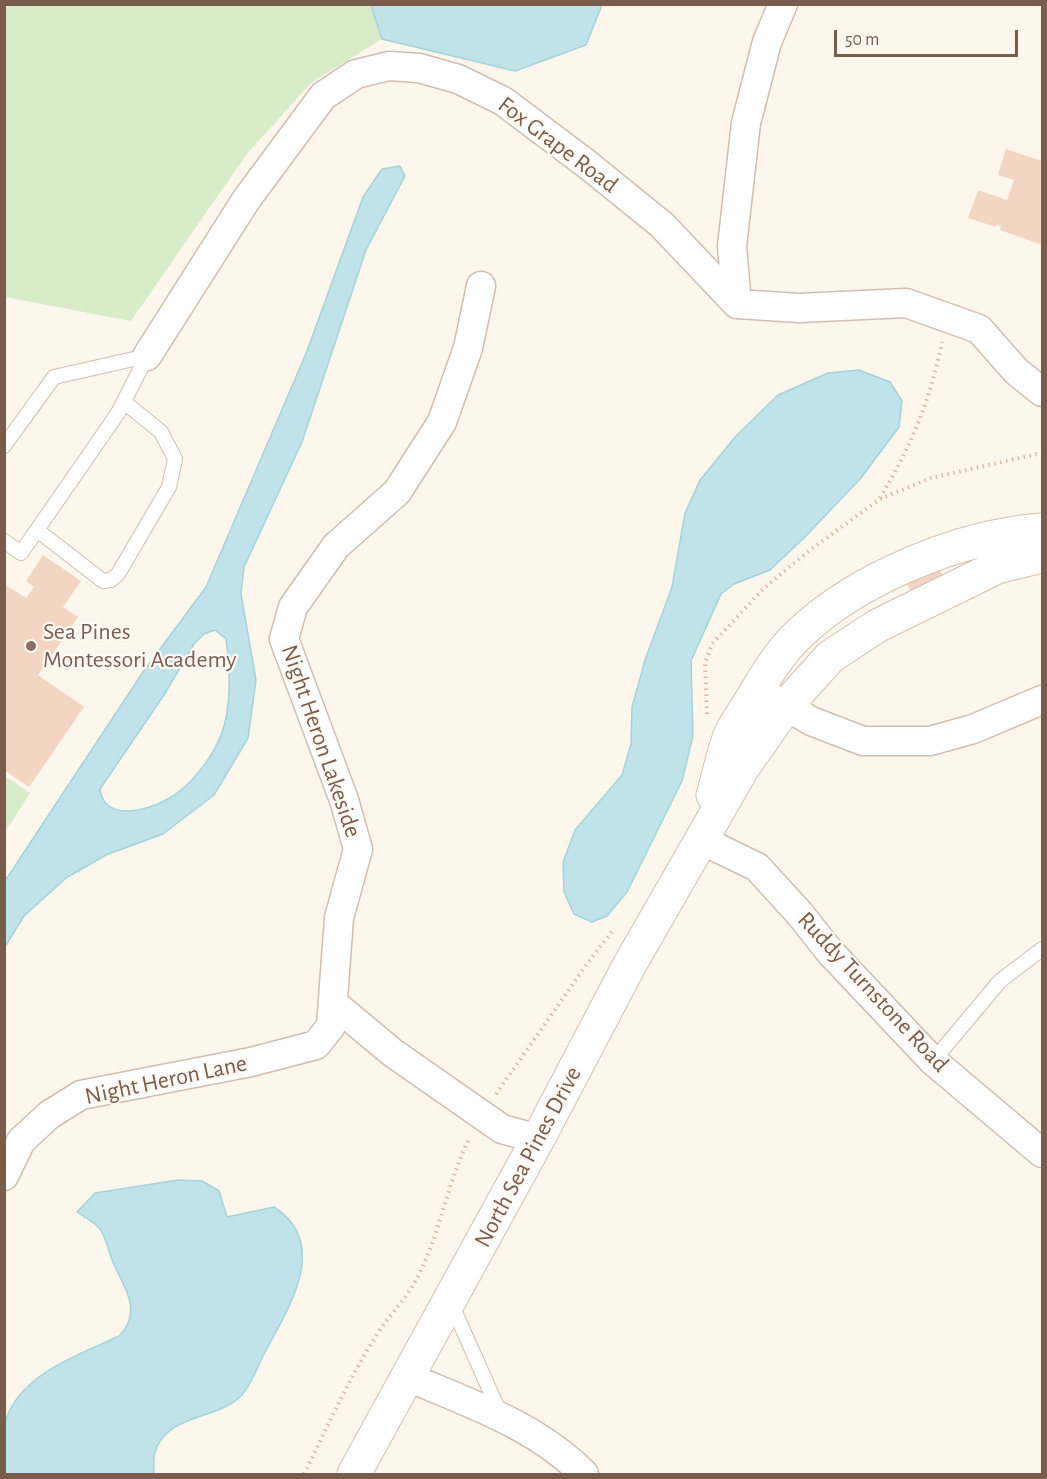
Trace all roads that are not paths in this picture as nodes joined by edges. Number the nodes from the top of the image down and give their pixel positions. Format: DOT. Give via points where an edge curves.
graph roads {
  1 [pos="783,4"];
  2 [pos="482,286"];
  3 [pos="736,304"];
  4 [pos="147,356"];
  5 [pos="1042,392"];
  6 [pos="124,402"];
  7 [pos="4,446"];
  8 [pos="37,530"];
  9 [pos="1042,530"];
  10 [pos="4,541"];
  11 [pos="1042,556"];
  12 [pos="758,689"];
  13 [pos="1042,700"];
  14 [pos="786,706"];
  15 [pos="701,840"];
  16 [pos="1042,949"];
  17 [pos="333,1003"];
  18 [pos="933,1061"];
  19 [pos="538,1139"];
  20 [pos="1042,1153"];
  21 [pos="4,1176"];
  22 [pos="450,1301"];
  23 [pos="408,1377"];
  24 [pos="502,1417"];
  25 [pos="354,1474"];
  26 [pos="584,1474"];
  1 -- 3 [label="street" via="767,42 746,123 732,246"];
  2 -- 17 [label="street, Night Heron Lakeside" via="468,348 442,422 398,492 336,546 293,607 284,639 344,800 358,849 339,918"];
  3 -- 4 [label="street, Fox Grape Road" via="662,225 503,101 458,79 419,68 389,66 356,74 323,96 246,200"];
  3 -- 5 [label="street" via="799,308 906,303 980,329 1016,371"];
  4 -- 6 [label="lane"];
  4 -- 7 [label="lane" via="54,377"];
  6 -- 8 [label="lane"];
  6 -- 8 [label="lane" via="161,432 175,459 169,487 118,574 103,581"];
  8 -- 10 [label="lane" via="21,553"];
  9 -- 12 [label="street, North Sea Pines Drive" via="1012,532 971,542 864,588 835,605 797,636"];
  11 -- 14 [label="street, North Sea Pines Drive" via="997,567 877,626 830,657"];
  12 -- 14 [label="street"];
  12 -- 15 [label="street, North Sea Pines Drive" via="731,733"];
  13 -- 14 [label="street" via="973,729 930,741 863,741 811,721"];
  14 -- 15 [label="street, North Sea Pines Drive" via="742,769"];
  15 -- 18 [label="street, Ruddy Turnstone Road" via="757,867 830,952"];
  15 -- 19 [label="street, North Sea Pines Drive"];
  16 -- 18 [label="lane" via="1000,981"];
  17 -- 19 [label="street" via="393,1053 502,1129"];
  17 -- 21 [label="street, Night Heron Lane" via="331,1026 316,1045 251,1062 81,1095 49,1114 21,1141"];
  18 -- 20 [label="street, Ruddy Turnstone Road"];
  19 -- 22 [label="street, North Sea Pines Drive"];
  22 -- 23 [label="street, North Sea Pines Drive"];
  22 -- 24 [label="lane"];
  23 -- 24 [label="street"];
  23 -- 25 [label="street, North Sea Pines Drive"];
  24 -- 26 [label="street" via="545,1440"];
}
